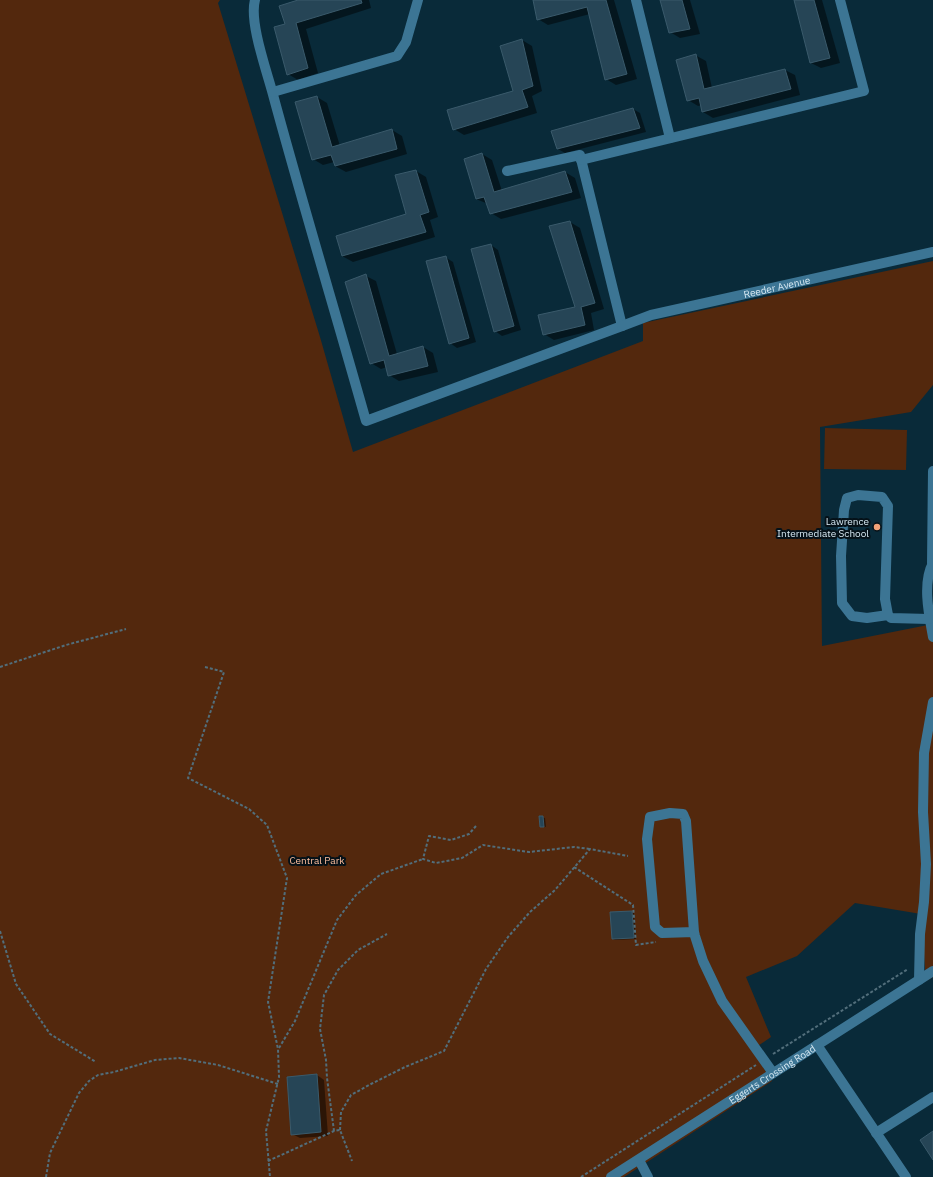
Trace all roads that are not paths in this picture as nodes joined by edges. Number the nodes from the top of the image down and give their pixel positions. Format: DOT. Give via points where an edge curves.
graph roads {
  1 [pos="255,0"];
  2 [pos="418,0"];
  3 [pos="636,0"];
  4 [pos="840,0"];
  5 [pos="273,92"];
  6 [pos="670,138"];
  7 [pos="581,160"];
  8 [pos="507,171"];
  9 [pos="933,252"];
  10 [pos="622,326"];
  11 [pos="933,472"];
  12 [pos="933,564"];
  13 [pos="888,615"];
  14 [pos="929,619"];
  15 [pos="933,637"];
  16 [pos="933,702"];
  17 [pos="694,932"];
  18 [pos="933,971"];
  19 [pos="919,980"];
  20 [pos="817,1044"];
  21 [pos="773,1073"];
  22 [pos="933,1097"];
  23 [pos="876,1134"];
  24 [pos="638,1160"];
  25 [pos="611,1177"];
  26 [pos="648,1177"];
  27 [pos="906,1177"];
  1 -- 5 [label="street" via="253,18"];
  2 -- 5 [label="street" via="406,42 397,56"];
  3 -- 6 [label="street"];
  4 -- 6 [label="street" via="864,91"];
  5 -- 10 [label="street, Reeder Avenue" via="366,421"];
  6 -- 7 [label="street"];
  7 -- 8 [label="street" via="580,155"];
  7 -- 10 [label="street"];
  9 -- 10 [label="street, Reeder Avenue" via="652,315"];
  11 -- 12 [label="street"];
  12 -- 14 [label="street" via="928,585"];
  13 -- 13 [label="street" via="885,599 888,506 882,497 858,495 847,498 841,556 842,603 852,616 867,618"];
  13 -- 14 [label="street" via="891,618"];
  14 -- 15 [label="street"];
  16 -- 19 [label="street" via="924,753 923,812 926,864"];
  17 -- 17 [label="street" via="686,821 683,814 670,813 650,817 647,839 655,927 662,933"];
  17 -- 21 [label="street" via="703,961 722,1001"];
  18 -- 19 [label="street, Eggerts Crossing Road"];
  19 -- 20 [label="street, Eggerts Crossing Road"];
  20 -- 21 [label="street, Eggerts Crossing Road"];
  20 -- 23 [label="street"];
  21 -- 24 [label="street, Eggerts Crossing Road"];
  22 -- 23 [label="street"];
  23 -- 27 [label="street"];
  24 -- 25 [label="street, Eggerts Crossing Road"];
  24 -- 26 [label="street"];
}
